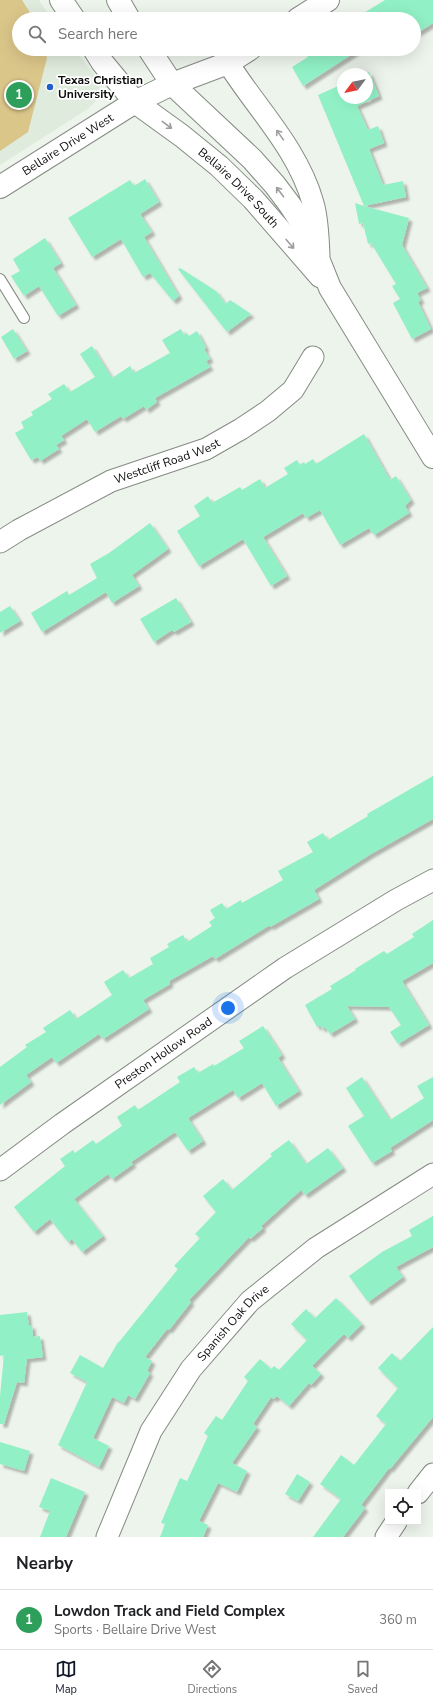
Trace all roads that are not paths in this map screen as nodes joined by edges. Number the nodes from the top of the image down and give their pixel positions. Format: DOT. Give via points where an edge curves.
graph roads {
  1 [pos="61,0"];
  2 [pos="118,0"];
  3 [pos="328,0"];
  4 [pos="69,12"];
  5 [pos="125,12"];
  6 [pos="309,12"];
  7 [pos="98,56"];
  8 [pos="154,56"];
  9 [pos="239,56"];
  10 [pos="228,63"];
  11 [pos="172,84"];
  12 [pos="135,102"];
  13 [pos="0,187"];
  14 [pos="320,263"];
  15 [pos="0,279"];
  16 [pos="330,288"];
  17 [pos="24,318"];
  18 [pos="313,357"];
  19 [pos="433,457"];
  20 [pos="0,542"];
  21 [pos="433,880"];
  22 [pos="0,1170"];
  23 [pos="433,1174"];
  24 [pos="433,1474"];
  25 [pos="421,1489"];
  26 [pos="394,1525"];
  27 [pos="108,1537"];
  28 [pos="386,1537"];
  1 -- 4 [label="main road"];
  2 -- 5 [label="main road"];
  3 -- 6 [label="main road"];
  7 -- 12 [label="main road, Bellaire Drive South"];
  8 -- 11 [label="main road, Bellaire Drive South"];
  9 -- 10 [label="main road, Bellaire Drive West"];
  10 -- 11 [label="main road, Bellaire Drive West"];
  14 -- 10 [label="street, Bellaire Drive South, one-way" via="317,218 300,168"];
  11 -- 12 [label="main road, Bellaire Drive West"];
  14 -- 11 [label="main road, Bellaire Drive South, one-way" via="307,231 275,185"];
  12 -- 13 [label="main road, Bellaire Drive West"];
  12 -- 16 [label="main road, Bellaire Drive South, one-way" via="219,166 253,199"];
  14 -- 16 [label="main road, Bellaire Drive South"];
  15 -- 17 [label="lane"];
  16 -- 19 [label="main road, Bellaire Drive South"];
  18 -- 20 [label="street, Westcliff Road West" via="292,390 268,412 241,429 206,449 111,481"];
  21 -- 22 [label="street, Preston Hollow Road" via="285,968"];
  23 -- 27 [label="street, Spanish Oak Drive" via="316,1248 250,1301 191,1369 151,1431"];
  24 -- 25 [label="street"];
  26 -- 28 [label="street"];
}
